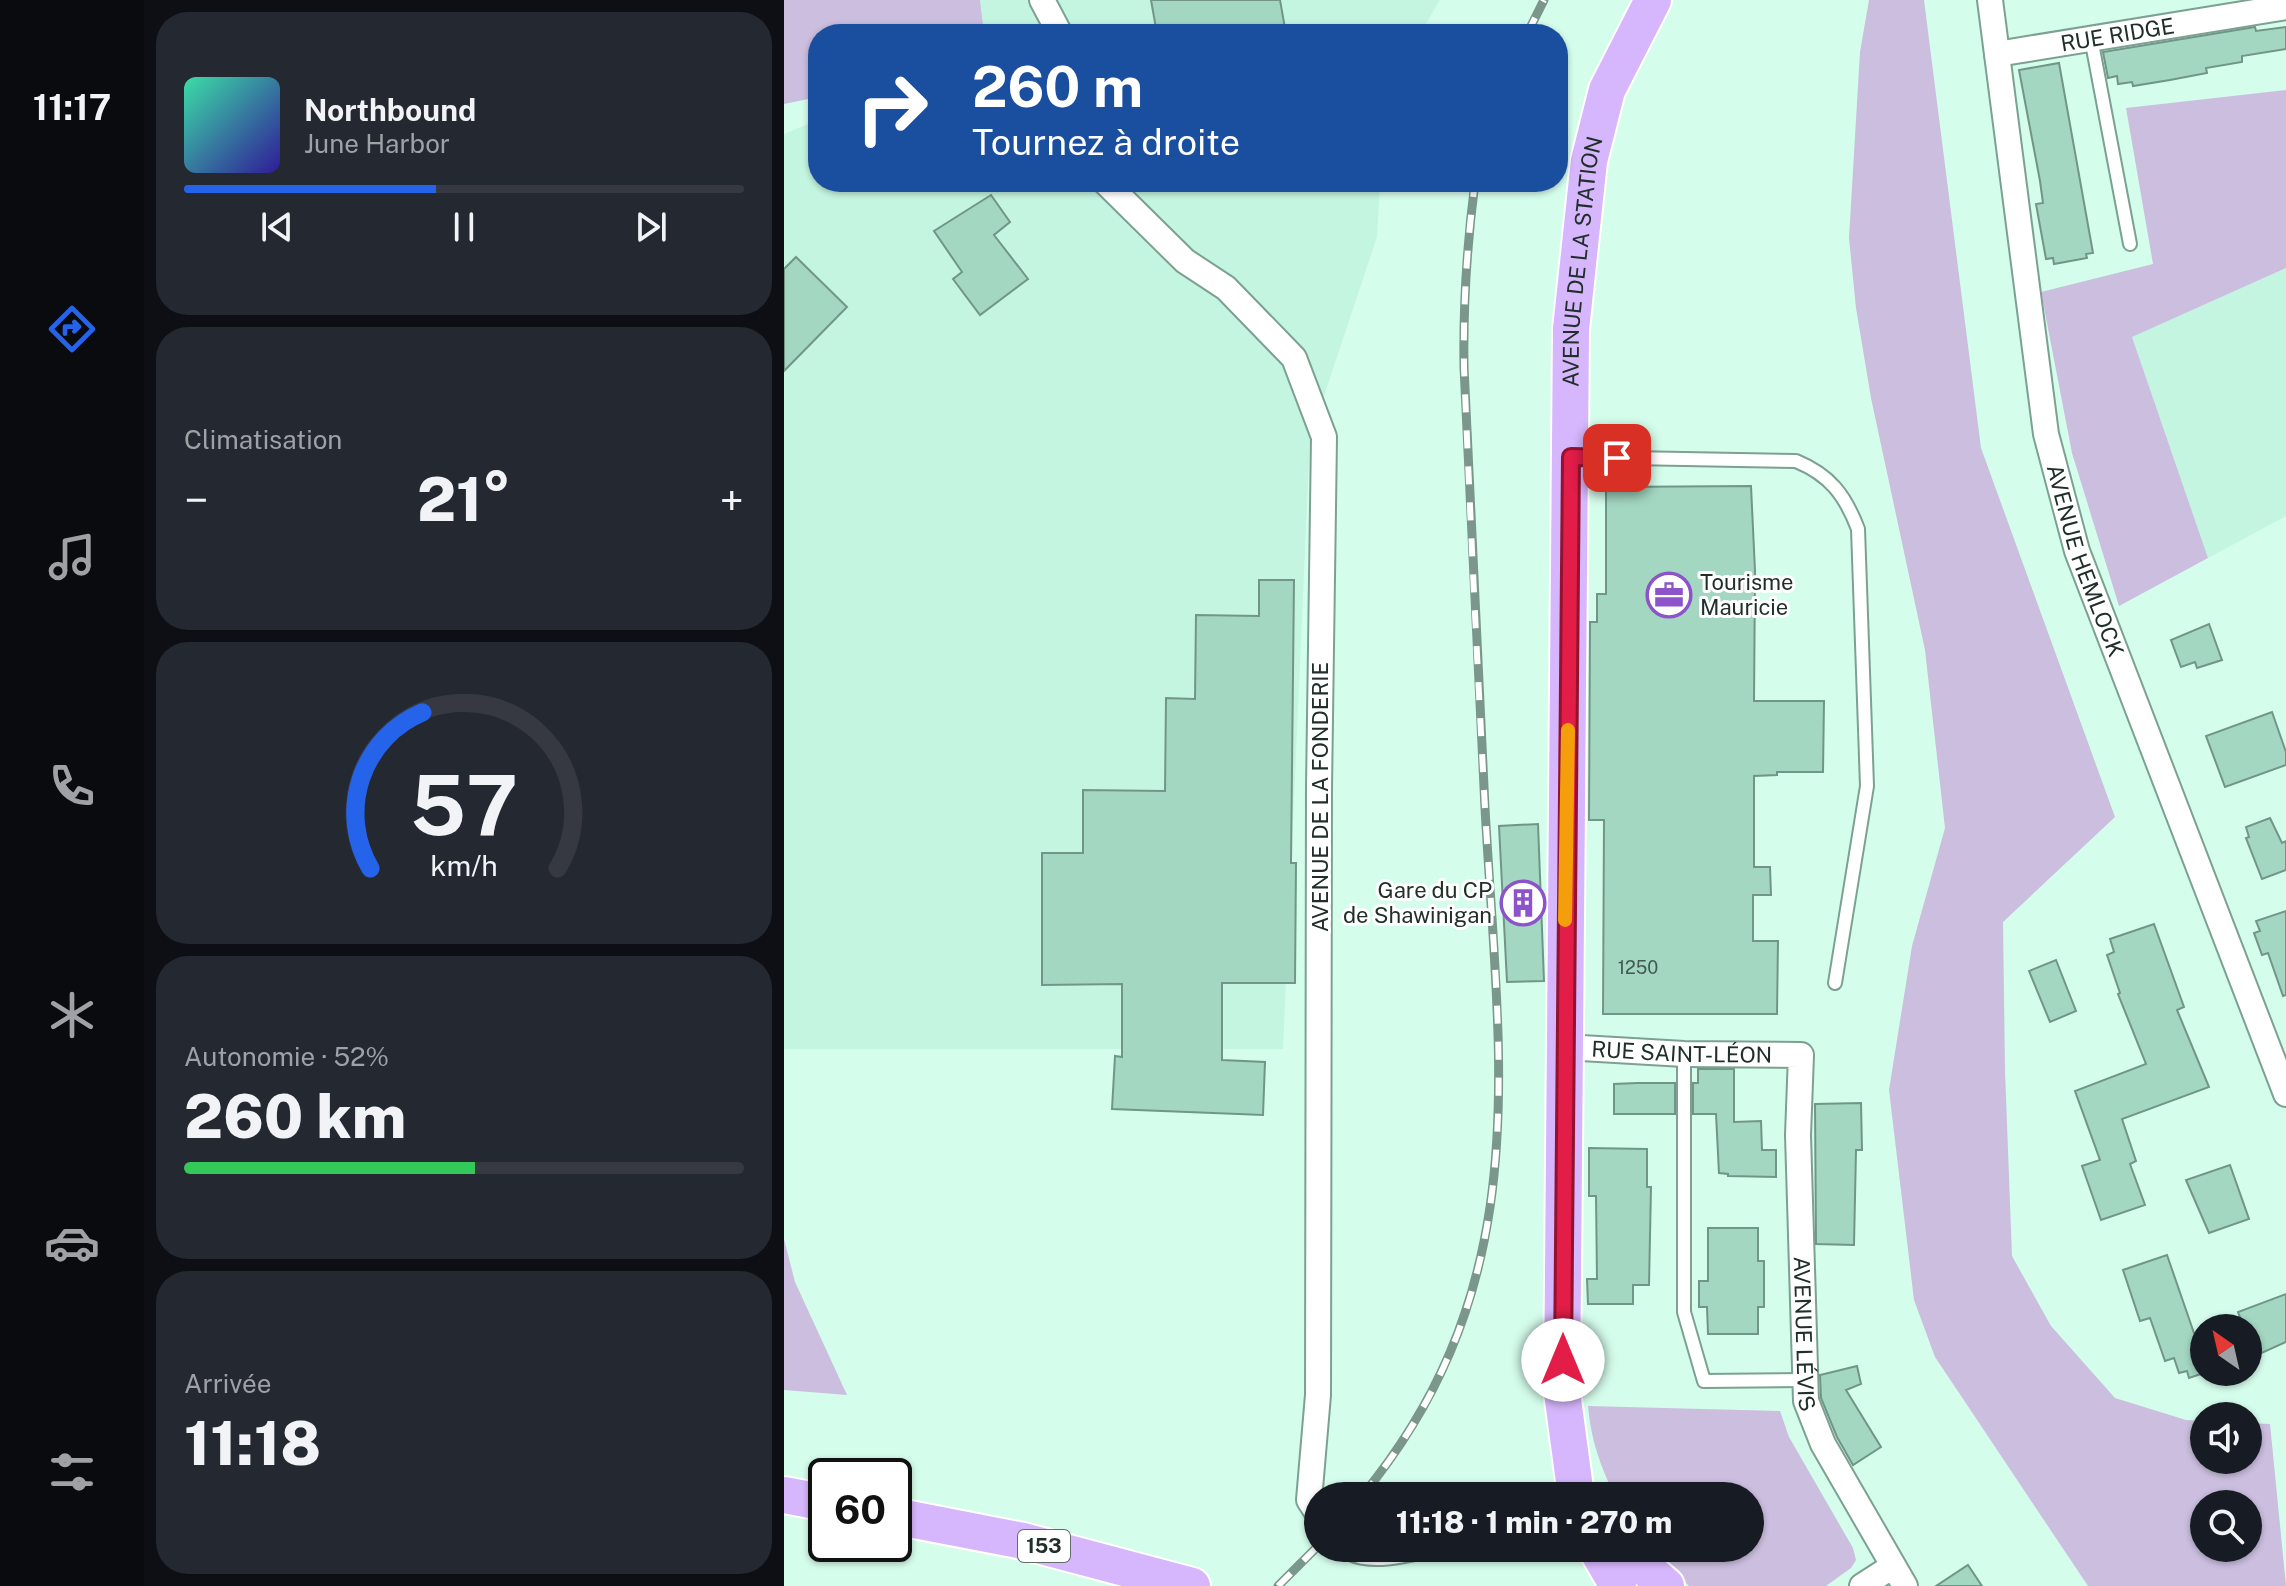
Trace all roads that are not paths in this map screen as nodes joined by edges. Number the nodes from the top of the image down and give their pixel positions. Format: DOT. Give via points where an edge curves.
graph roads {
  1 [pos="1042,0"];
  2 [pos="1653,0"];
  3 [pos="1990,0"];
  4 [pos="2286,7"];
  5 [pos="1055,24"];
  6 [pos="2091,38"];
  7 [pos="1997,54"];
  8 [pos="1115,192"];
  9 [pos="2130,244"];
  10 [pos="1571,457"];
  11 [pos="1835,983"];
  12 [pos="1564,1047"];
  13 [pos="1684,1054"];
  14 [pos="1801,1055"];
  15 [pos="2286,1094"];
  16 [pos="1806,1380"];
  17 [pos="1315,1482"];
  18 [pos="1572,1482"];
  19 [pos="784,1495"];
  20 [pos="808,1500"];
  21 [pos="912,1519"];
  22 [pos="1606,1565"];
  23 [pos="1899,1576"];
  24 [pos="1192,1586"];
  25 [pos="1666,1586"];
  26 [pos="1862,1586"];
  1 -- 5 [label="street"];
  2 -- 10 [label="main road, AVENUE DE LA STATION" via="1607,90 1589,161 1571,329"];
  3 -- 7 [label="street, AVENUE HEMLOCK"];
  4 -- 6 [label="street, RUE RIDGE"];
  6 -- 7 [label="street, RUE RIDGE"];
  6 -- 9 [label="lane"];
  7 -- 15 [label="street, AVENUE HEMLOCK" via="2046,434 2077,551"];
  8 -- 17 [label="street, AVENUE DE LA FONDERIE" via="1185,261 1226,288 1294,358 1324,437"];
  10 -- 11 [label="lane" via="1796,461 1817,469 1848,502 1858,529 1867,786"];
  10 -- 12 [label="main road, AVENUE DE LA STATION"];
  12 -- 13 [label="street, RUE SAINT-LÉON"];
  12 -- 18 [label="main road, AVENUE DE LA STATION" via="1562,1392"];
  13 -- 14 [label="street, RUE SAINT-LÉON"];
  13 -- 16 [label="lane" via="1684,1312 1704,1381"];
  14 -- 16 [label="street, AVENUE LÉVIS" via="1798,1135"];
  16 -- 23 [label="street, AVENUE LÉVIS" via="1806,1401 1823,1444"];
  19 -- 20 [label="main road"];
  21 -- 24 [label="main road, 153" via="1023,1541"];
  22 -- 25 [label="main road"];
  23 -- 26 [label="street"];
}
